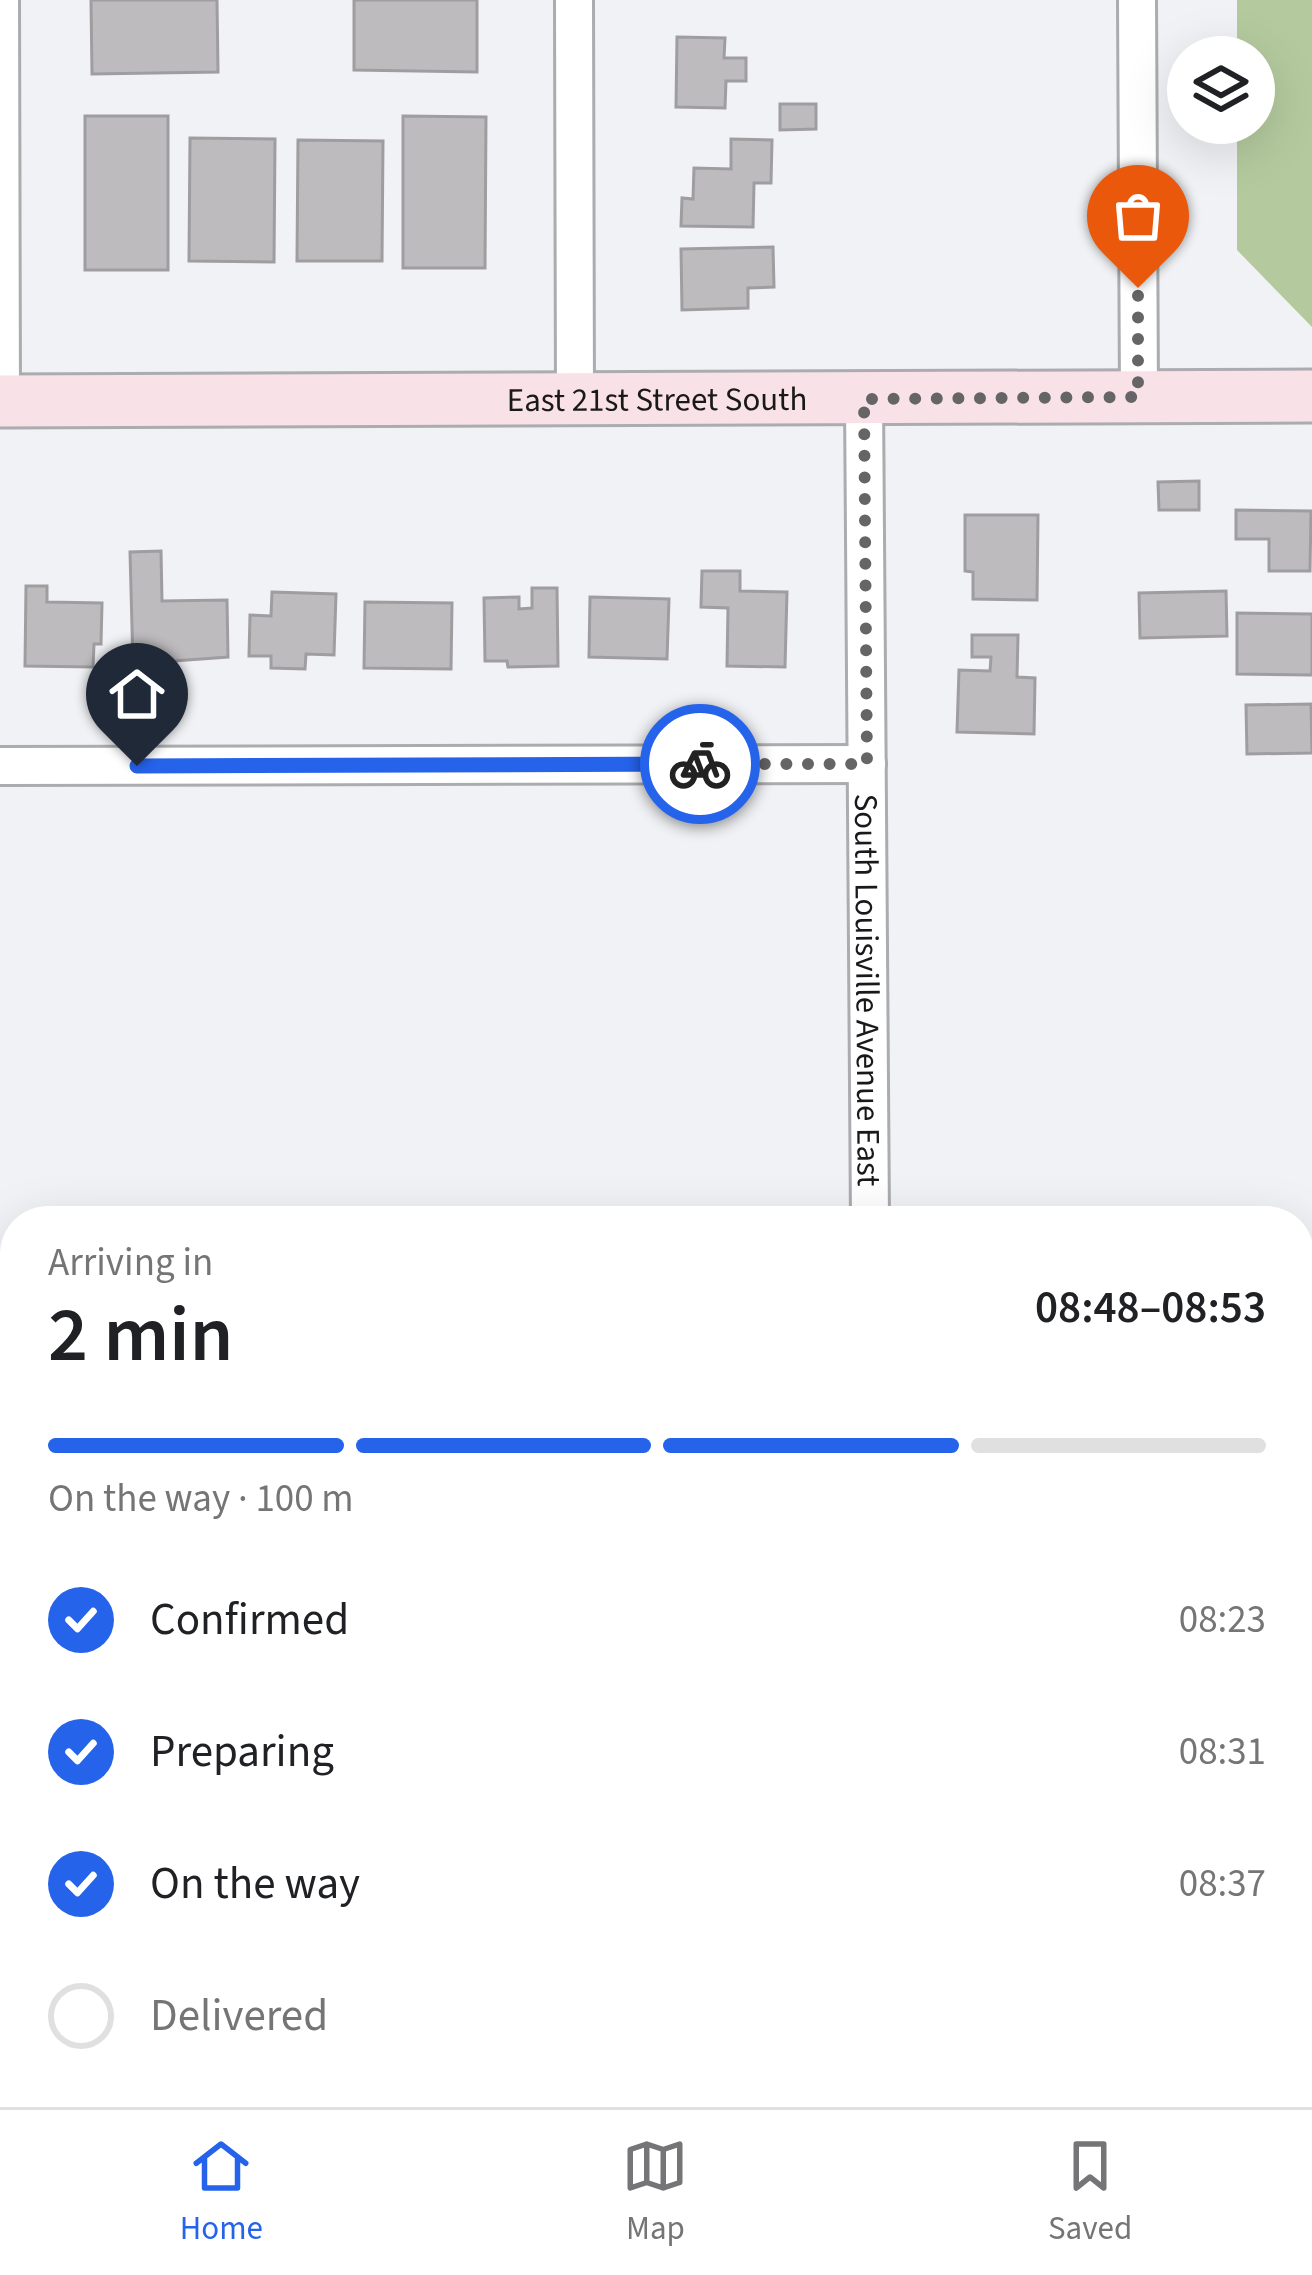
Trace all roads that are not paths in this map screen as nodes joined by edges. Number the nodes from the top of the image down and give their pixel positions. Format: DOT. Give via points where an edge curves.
graph roads {
  1 [pos="0,0"];
  2 [pos="574,0"];
  3 [pos="1137,0"];
  4 [pos="1312,396"];
  5 [pos="1138,397"];
  6 [pos="864,399"];
  7 [pos="575,400"];
  8 [pos="0,401"];
  9 [pos="867,764"];
  10 [pos="0,766"];
  11 [pos="870,1206"];
  1 -- 8 [label="street"];
  2 -- 7 [label="street"];
  3 -- 5 [label="street"];
  4 -- 5 [label="main road, East 21st Street South"];
  5 -- 6 [label="main road, East 21st Street South"];
  6 -- 7 [label="main road, East 21st Street South"];
  6 -- 9 [label="street, South Louisville Avenue East"];
  7 -- 8 [label="main road, East 21st Street South"];
  9 -- 10 [label="street"];
  9 -- 11 [label="street, South Louisville Avenue East"];
}
